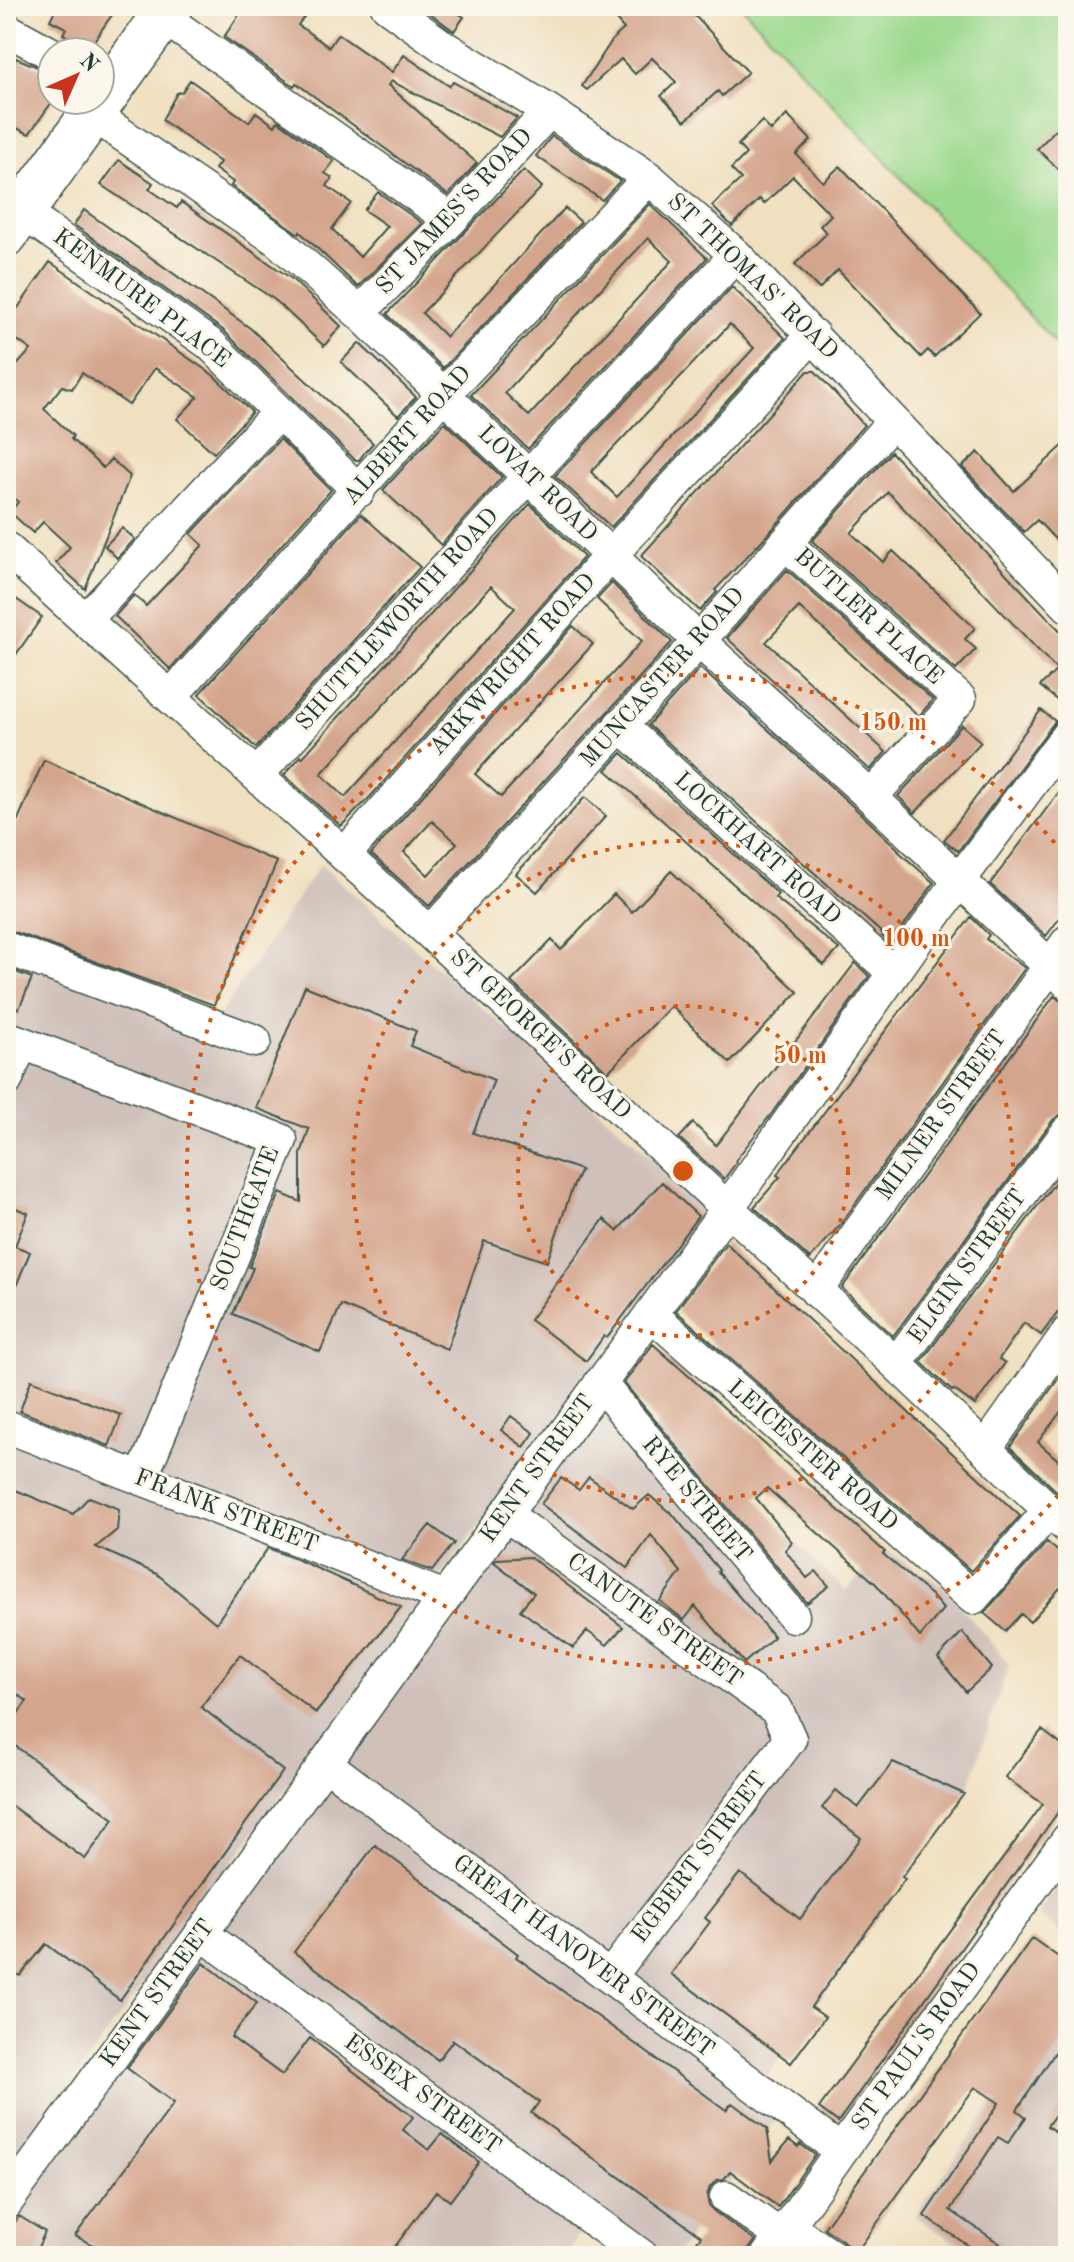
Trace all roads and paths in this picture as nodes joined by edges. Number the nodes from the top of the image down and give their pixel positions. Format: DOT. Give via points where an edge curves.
graph roads {
  1 [pos="15,6"];
  2 [pos="387,6"];
  3 [pos="167,11"];
  4 [pos="6,22"];
  5 [pos="6,29"];
  6 [pos="36,45"];
  7 [pos="116,75"];
  8 [pos="116,106"];
  9 [pos="549,111"];
  10 [pos="86,116"];
  11 [pos="649,178"];
  12 [pos="451,220"];
  13 [pos="14,223"];
  14 [pos="736,255"];
  15 [pos="359,313"];
  16 [pos="813,335"];
  17 [pos="443,395"];
  18 [pos="279,412"];
  19 [pos="893,421"];
  20 [pos="529,476"];
  21 [pos="359,491"];
  22 [pos="785,543"];
  23 [pos="6,548"];
  24 [pos="611,555"];
  25 [pos="1068,606"];
  26 [pos="86,619"];
  27 [pos="699,641"];
  28 [pos="170,697"];
  29 [pos="620,725"];
  30 [pos="1068,734"];
  31 [pos="257,775"];
  32 [pos="871,797"];
  33 [pos="344,855"];
  34 [pos="959,881"];
  35 [pos="430,933"];
  36 [pos="6,948"];
  37 [pos="1062,964"];
  38 [pos="893,972"];
  39 [pos="14,1040"];
  40 [pos="255,1041"];
  41 [pos="6,1081"];
  42 [pos="1068,1131"];
  43 [pos="727,1209"];
  44 [pos="816,1291"];
  45 [pos="651,1314"];
  46 [pos="1068,1332"];
  47 [pos="896,1364"];
  48 [pos="600,1383"];
  49 [pos="6,1426"];
  50 [pos="986,1448"];
  51 [pos="141,1479"];
  52 [pos="505,1514"];
  53 [pos="1059,1520"];
  54 [pos="445,1597"];
  55 [pos="793,1616"];
  56 [pos="790,1739"];
  57 [pos="325,1763"];
  58 [pos="1068,1839"];
  59 [pos="201,1933"];
  60 [pos="610,1977"];
  61 [pos="841,2151"];
  62 [pos="726,2197"];
  63 [pos="6,2203"];
  64 [pos="779,2240"];
  65 [pos="642,2256"];
  66 [pos="832,2256"];
  1 -- 4 [label="street"];
  2 -- 9 [label="street, ST THOMAS' ROAD"];
  3 -- 7 [label="highway"];
  3 -- 12 [label="street"];
  5 -- 6 [label="street"];
  8 -- 15 [label="street, LOVAT ROAD"];
  9 -- 11 [label="street, ST THOMAS' ROAD"];
  9 -- 12 [label="street, ST JAMES'S ROAD"];
  10 -- 13 [label="highway"];
  11 -- 14 [label="street, ST THOMAS' ROAD"];
  11 -- 17 [label="street, ALBERT ROAD"];
  12 -- 15 [label="street, ST JAMES'S ROAD"];
  13 -- 18 [label="street, KENMURE PLACE" via="210,344"];
  14 -- 16 [label="street, ST THOMAS' ROAD"];
  14 -- 20 [label="street, SHUTTLEWORTH ROAD"];
  15 -- 17 [label="street, LOVAT ROAD"];
  16 -- 19 [label="street, ST THOMAS' ROAD"];
  16 -- 24 [label="street, ARKWRIGHT ROAD"];
  17 -- 20 [label="street, LOVAT ROAD"];
  17 -- 21 [label="street, ALBERT ROAD"];
  18 -- 21 [label="street, KENMURE PLACE"];
  18 -- 26 [label="street"];
  19 -- 22 [label="street, MUNCASTER ROAD"];
  19 -- 25 [label="street, ST THOMAS' ROAD"];
  20 -- 24 [label="street, LOVAT ROAD"];
  20 -- 31 [label="street, SHUTTLEWORTH ROAD"];
  21 -- 28 [label="street, ALBERT ROAD"];
  22 -- 27 [label="street, MUNCASTER ROAD"];
  22 -- 32 [label="street, BUTLER PLACE" via="960,699"];
  23 -- 26 [label="street, ST GEORGE'S ROAD"];
  24 -- 27 [label="street, LOVAT ROAD"];
  24 -- 33 [label="street, ARKWRIGHT ROAD"];
  26 -- 28 [label="street, ST GEORGE'S ROAD"];
  27 -- 29 [label="street, MUNCASTER ROAD"];
  27 -- 32 [label="street, LOVAT ROAD"];
  28 -- 31 [label="street, ST GEORGE'S ROAD"];
  29 -- 35 [label="street, MUNCASTER ROAD"];
  29 -- 38 [label="street, LOCKHART ROAD"];
  30 -- 34 [label="street, KENT STREET"];
  31 -- 33 [label="street, ST GEORGE'S ROAD"];
  32 -- 34 [label="street, LOVAT ROAD"];
  33 -- 35 [label="street, ST GEORGE'S ROAD"];
  34 -- 37 [label="street, LOVAT ROAD"];
  34 -- 38 [label="street, KENT STREET"];
  35 -- 43 [label="street, ST GEORGE'S ROAD"];
  36 -- 40 [label="street"];
  37 -- 44 [label="street, MILNER STREET"];
  38 -- 43 [label="street, KENT STREET"];
  39 -- 41 [label="street"];
  39 -- 51 [label="street, SOUTHGATE" via="281,1140"];
  42 -- 47 [label="street, ELGIN STREET"];
  43 -- 44 [label="street, ST GEORGE'S ROAD"];
  43 -- 45 [label="street, KENT STREET"];
  44 -- 47 [label="street, ST GEORGE'S ROAD"];
  45 -- 48 [label="street, KENT STREET"];
  45 -- 53 [label="street, LEICESTER ROAD" via="973,1598"];
  46 -- 50 [label="street"];
  47 -- 50 [label="street, ST GEORGE'S ROAD"];
  48 -- 52 [label="street, KENT STREET"];
  48 -- 55 [label="street, RYE STREET"];
  49 -- 51 [label="street, FRANK STREET"];
  50 -- 53 [label="street, ST GEORGE'S ROAD"];
  51 -- 54 [label="street, FRANK STREET"];
  52 -- 54 [label="street, KENT STREET"];
  52 -- 56 [label="street, CANUTE STREET" via="777,1710"];
  54 -- 57 [label="street, KENT STREET"];
  56 -- 60 [label="street, EGBERT STREET"];
  57 -- 59 [label="street, KENT STREET"];
  57 -- 60 [label="street, GREAT HANOVER STREET"];
  58 -- 61 [label="street, ST PAUL'S ROAD"];
  59 -- 63 [label="street, KENT STREET"];
  59 -- 65 [label="street, ESSEX STREET"];
  60 -- 61 [label="street, GREAT HANOVER STREET"];
  61 -- 64 [label="street, ST PAUL'S ROAD"];
  62 -- 64 [label="street"];
  64 -- 66 [label="street"];
}
